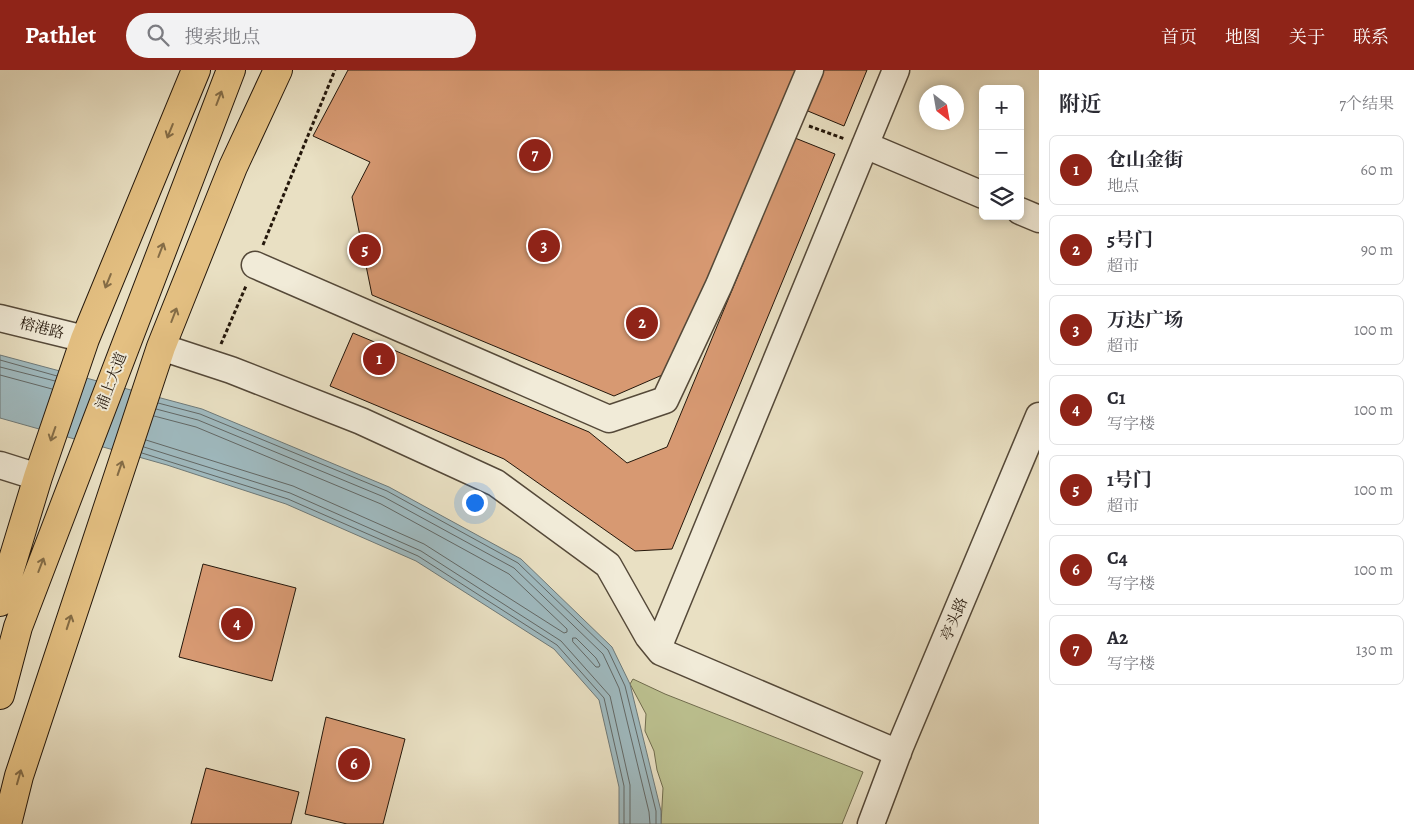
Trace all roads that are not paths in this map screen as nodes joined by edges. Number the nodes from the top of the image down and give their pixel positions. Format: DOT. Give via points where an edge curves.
graph roads {
  1 [pos="196,70"];
  2 [pos="231,70"];
  3 [pos="278,70"];
  4 [pos="810,70"];
  5 [pos="896,70"];
  6 [pos="865,145"];
  7 [pos="979,193"];
  8 [pos="1024,213"];
  9 [pos="1039,219"];
  10 [pos="255,265"];
  11 [pos="0,318"];
  12 [pos="85,339"];
  13 [pos="161,347"];
  14 [pos="1039,416"];
  15 [pos="0,465"];
  16 [pos="38,477"];
  17 [pos="0,602"];
  18 [pos="658,648"];
  19 [pos="0,695"];
  20 [pos="898,753"];
  21 [pos="7,824"];
  22 [pos="871,824"];
  1 -- 12 [label="main road, one-way"];
  19 -- 2 [label="main road, 浦上大道, one-way" via="18,627"];
  13 -- 3 [label="main road, one-way" via="233,168"];
  4 -- 10 [label="street" via="719,285 666,400 609,420"];
  5 -- 6 [label="street"];
  6 -- 7 [label="street"];
  6 -- 18 [label="street"];
  8 -- 9 [label="street"];
  11 -- 12 [label="street, 榕港路"];
  12 -- 16 [label="main road, one-way"];
  13 -- 18 [label="street" via="361,421 496,483 608,565"];
  21 -- 13 [label="main road, one-way" via="19,776"];
  14 -- 20 [label="street, 亭头路"];
  15 -- 16 [label="street"];
  16 -- 17 [label="main road"];
  18 -- 20 [label="street"];
  20 -- 22 [label="street, 亭头路"];
}
